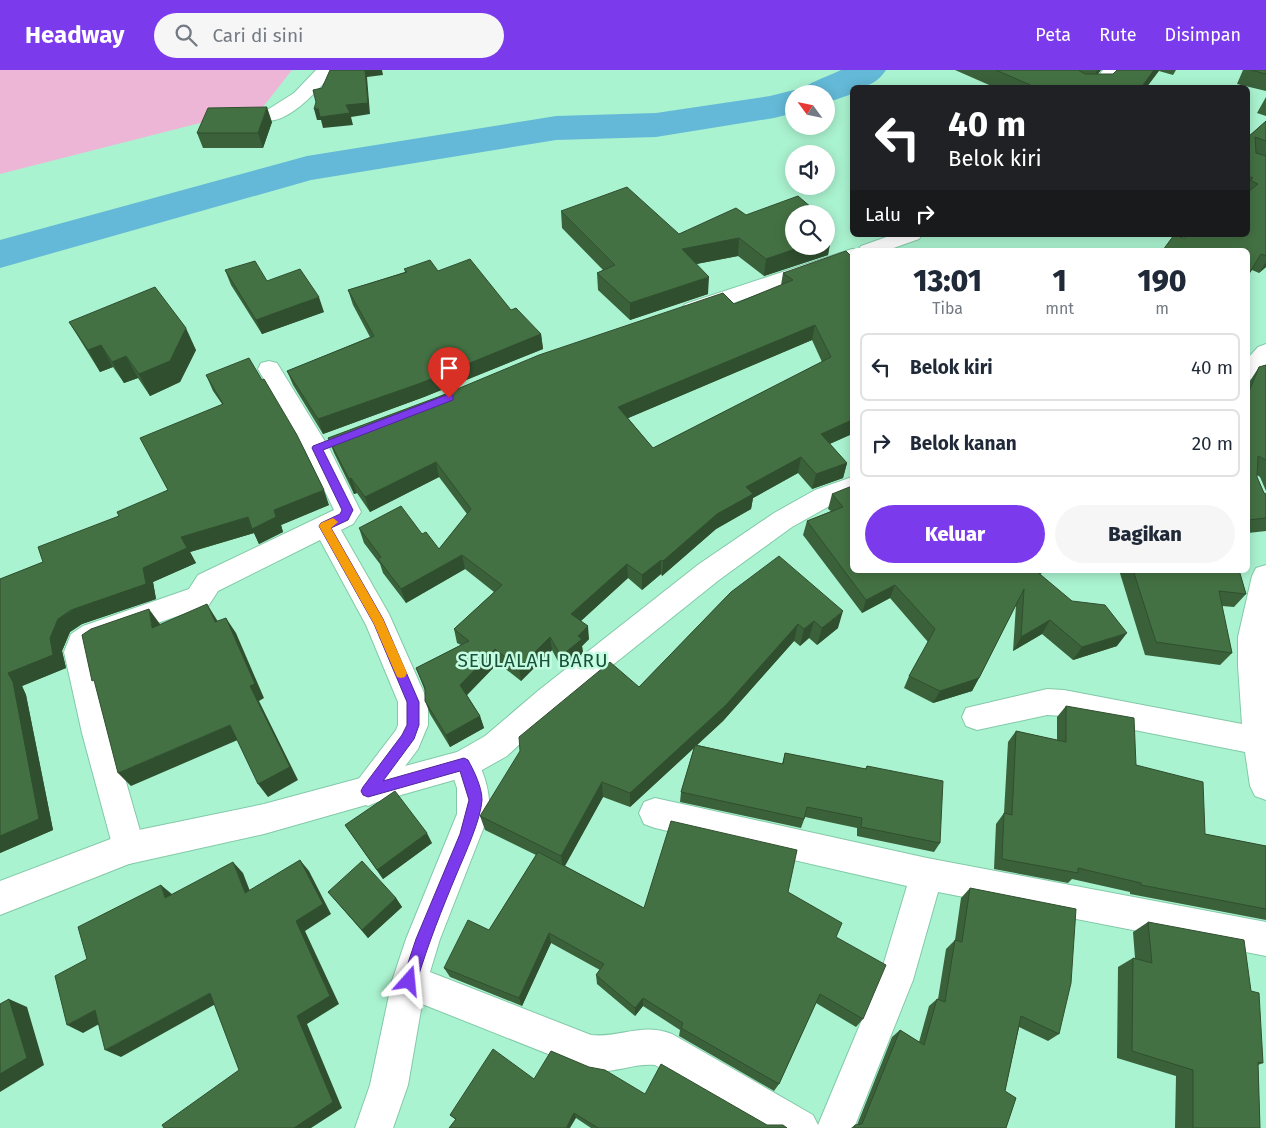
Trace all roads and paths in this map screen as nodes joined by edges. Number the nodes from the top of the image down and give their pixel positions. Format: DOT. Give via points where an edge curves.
graph roads {
  1 [pos="326,70"];
  2 [pos="1112,70"];
  3 [pos="1078,79"];
  4 [pos="1089,85"];
  5 [pos="1098,85"];
  6 [pos="270,116"];
  7 [pos="906,237"];
  8 [pos="876,248"];
  9 [pos="850,257"];
  10 [pos="678,314"];
  11 [pos="1266,352"];
  12 [pos="269,369"];
  13 [pos="1250,370"];
  14 [pos="850,488"];
  15 [pos="325,526"];
  16 [pos="1266,576"];
  17 [pos="977,717"];
  18 [pos="1259,741"];
  19 [pos="464,764"];
  20 [pos="1266,786"];
  21 [pos="368,791"];
  22 [pos="655,812"];
  23 [pos="129,848"];
  24 [pos="927,874"];
  25 [pos="0,898"];
  26 [pos="1266,939"];
  27 [pos="409,981"];
  28 [pos="374,1128"];
  29 [pos="800,1128"];
  30 [pos="835,1128"];
  1 -- 6 [label="street" via="308,92"];
  2 -- 5 [label="street"];
  3 -- 4 [label="street"];
  7 -- 8 [label="street"];
  9 -- 10 [label="street"];
  11 -- 13 [label="street"];
  12 -- 15 [label="street" via="326,445 348,510 344,517"];
  14 -- 19 [label="street" via="824,497 783,520 709,572 549,699 496,746"];
  15 -- 21 [label="street" via="379,622 413,702 413,725 407,739"];
  15 -- 23 [label="street" via="208,582 199,597 93,634 81,642 78,652 86,688"];
  16 -- 18 [label="street" via="1252,637"];
  17 -- 18 [label="street" via="1047,702 1064,703"];
  18 -- 20 [label="street"];
  19 -- 21 [label="street"];
  19 -- 27 [label="street" via="475,800 473,814"];
  21 -- 23 [label="street" via="264,819"];
  22 -- 24 [label="street"];
  23 -- 25 [label="street"];
  24 -- 26 [label="street"];
  24 -- 30 [label="street" via="896,980"];
  27 -- 28 [label="street" via="389,1085"];
  27 -- 29 [label="street" via="590,1053 610,1054 647,1045 659,1047"];
}
